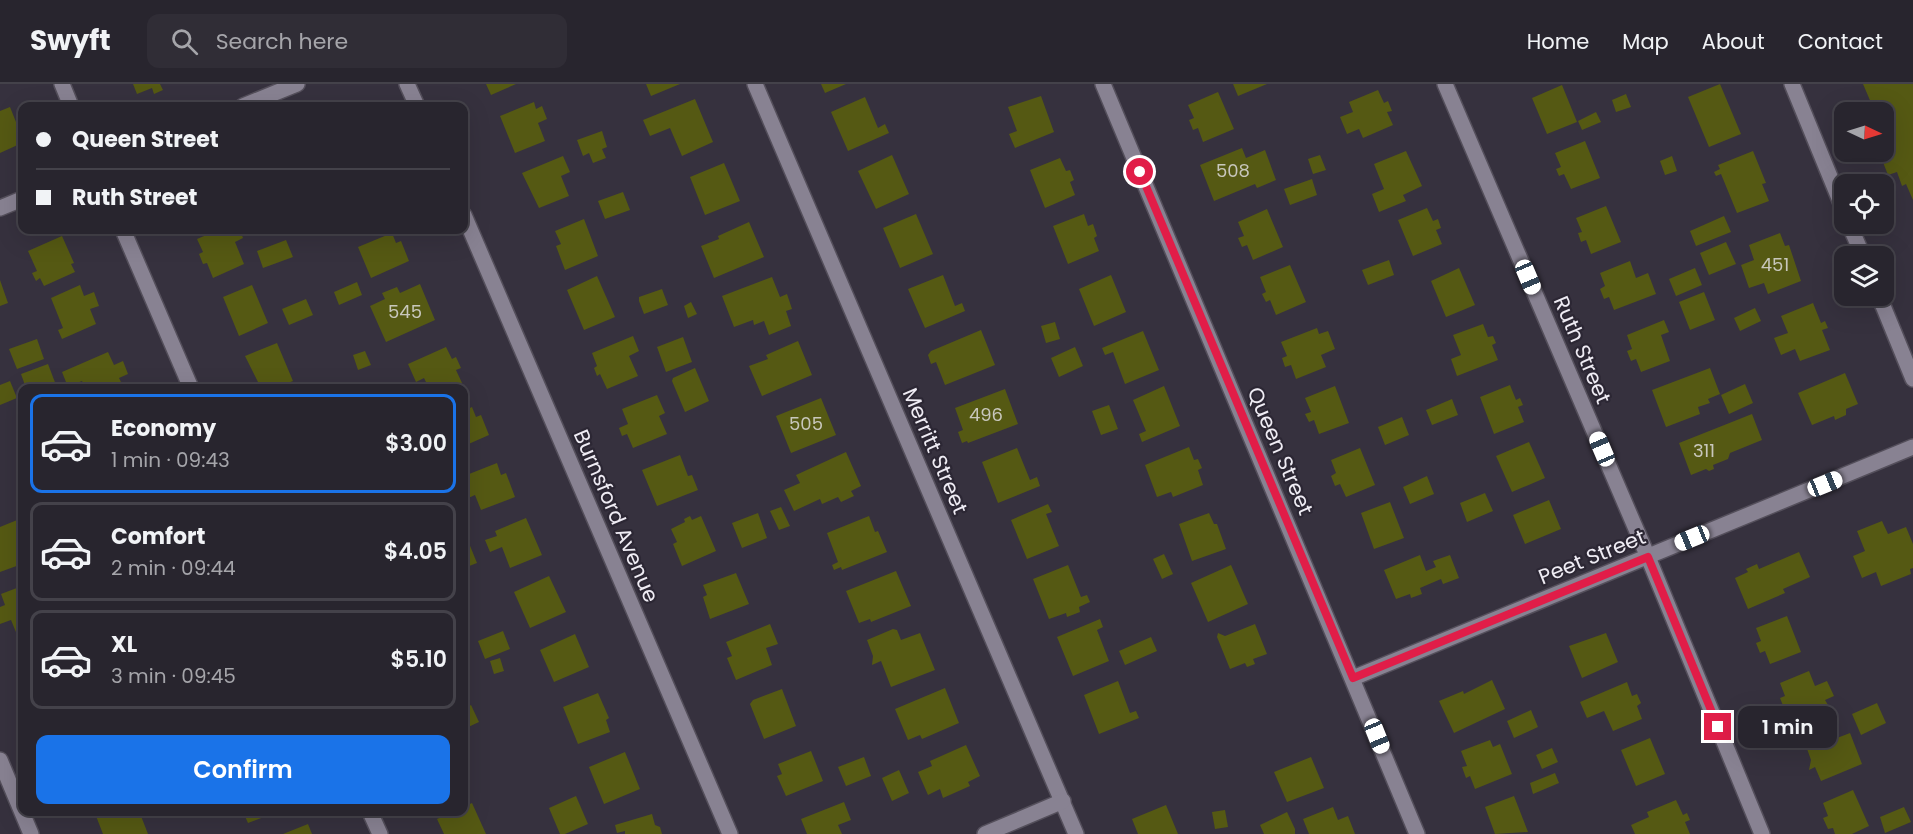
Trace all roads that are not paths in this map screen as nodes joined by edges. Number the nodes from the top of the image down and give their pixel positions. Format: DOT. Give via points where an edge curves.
graph roads {
  1 [pos="62,84"];
  2 [pos="297,84"];
  3 [pos="407,84"];
  4 [pos="755,84"];
  5 [pos="1103,84"];
  6 [pos="1445,84"];
  7 [pos="1792,84"];
  8 [pos="69,102"];
  9 [pos="253,102"];
  10 [pos="415,102"];
  11 [pos="1834,186"];
  12 [pos="18,201"];
  13 [pos="0,208"];
  14 [pos="468,224"];
  15 [pos="125,234"];
  16 [pos="1883,306"];
  17 [pos="1913,379"];
  18 [pos="188,384"];
  19 [pos="1913,447"];
  20 [pos="1648,557"];
  21 [pos="1353,678"];
  22 [pos="0,760"];
  23 [pos="1063,801"];
  24 [pos="18,803"];
  25 [pos="23,816"];
  26 [pos="372,816"];
  27 [pos="31,834"];
  28 [pos="380,834"];
  29 [pos="730,834"];
  30 [pos="985,834"];
  31 [pos="1076,834"];
  32 [pos="1417,834"];
  33 [pos="1762,834"];
  1 -- 8 [label="street"];
  2 -- 9 [label="street"];
  3 -- 10 [label="street"];
  4 -- 23 [label="street, Merritt Street"];
  5 -- 21 [label="street, Queen Street"];
  6 -- 20 [label="street, Ruth Street"];
  7 -- 11 [label="street"];
  12 -- 13 [label="street"];
  14 -- 29 [label="street, Burnsford Avenue"];
  15 -- 18 [label="street"];
  16 -- 17 [label="street"];
  19 -- 20 [label="street, Peet Street"];
  20 -- 21 [label="street, Peet Street"];
  20 -- 33 [label="street, Ruth Street"];
  21 -- 32 [label="street, Queen Street"];
  22 -- 24 [label="street"];
  23 -- 30 [label="street"];
  23 -- 31 [label="street, Merritt Street"];
  25 -- 27 [label="street"];
  26 -- 28 [label="street"];
}
